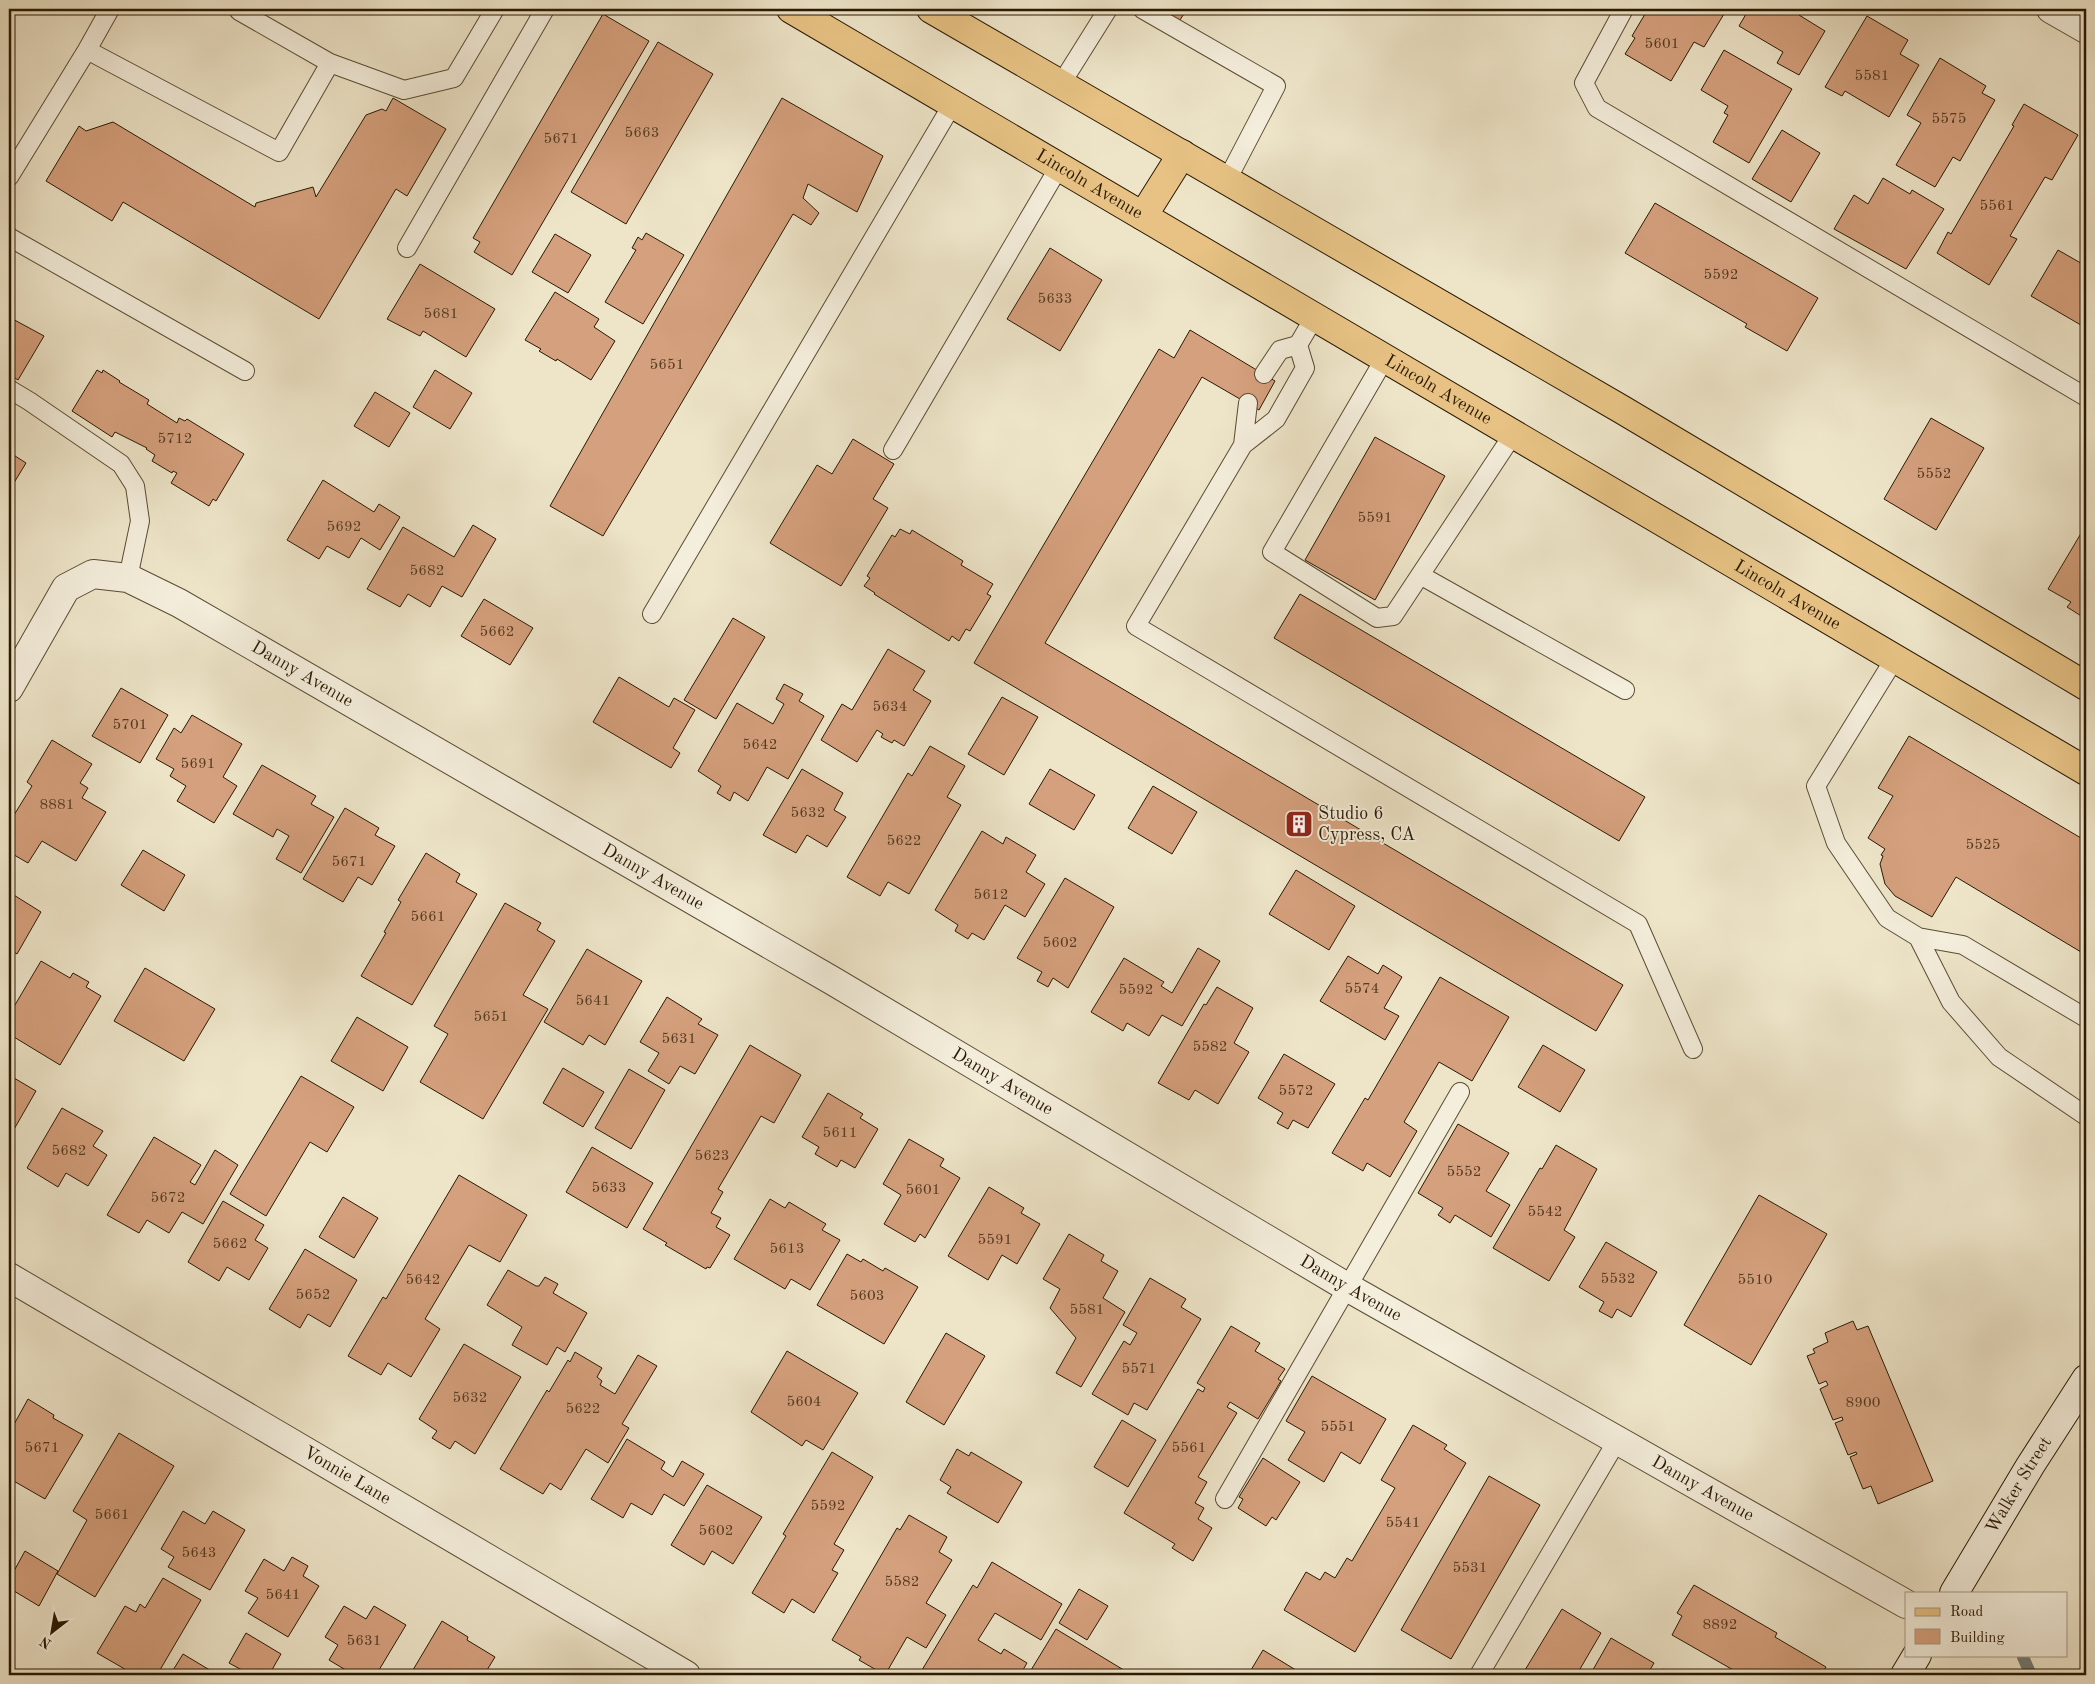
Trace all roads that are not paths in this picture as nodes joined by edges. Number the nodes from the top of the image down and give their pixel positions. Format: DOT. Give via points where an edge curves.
graph roads {
  1 [pos="110,9"];
  2 [pos="495,9"];
  3 [pos="545,9"];
  4 [pos="791,9"];
  5 [pos="931,9"];
  6 [pos="1108,9"];
  7 [pos="1142,9"];
  8 [pos="1624,9"];
  9 [pos="2051,9"];
  10 [pos="238,10"];
  11 [pos="2086,29"];
  12 [pos="86,50"];
  13 [pos="330,62"];
  14 [pos="1061,84"];
  15 [pos="952,105"];
  16 [pos="1182,154"];
  17 [pos="1059,167"];
  18 [pos="9,177"];
  19 [pos="1227,180"];
  20 [pos="1143,216"];
  21 [pos="9,237"];
  22 [pos="407,248"];
  23 [pos="1316,316"];
  24 [pos="1298,345"];
  25 [pos="1385,358"];
  26 [pos="245,371"];
  27 [pos="1264,374"];
  28 [pos="9,389"];
  29 [pos="2086,397"];
  30 [pos="1248,403"];
  31 [pos="1514,433"];
  32 [pos="1244,445"];
  33 [pos="893,450"];
  34 [pos="1420,575"];
  35 [pos="128,578"];
  36 [pos="652,614"];
  37 [pos="1895,658"];
  38 [pos="2086,686"];
  39 [pos="9,688"];
  40 [pos="1625,690"];
  41 [pos="2086,771"];
  42 [pos="1918,937"];
  43 [pos="2086,1018"];
  44 [pos="1693,1049"];
  45 [pos="1460,1092"];
  46 [pos="2086,1116"];
  47 [pos="9,1277"];
  48 [pos="1347,1287"];
  49 [pos="2086,1378"];
  50 [pos="1618,1439"];
  51 [pos="1225,1499"];
  52 [pos="1955,1592"];
  53 [pos="1905,1603"];
  54 [pos="1916,1656"];
  55 [pos="686,1675"];
  56 [pos="1479,1675"];
  57 [pos="1904,1675"];
  1 -- 12 [label="lane"];
  2 -- 13 [label="lane" via="454,78 404,90"];
  3 -- 22 [label="lane"];
  4 -- 15 [label="main road, Lincoln Avenue"];
  5 -- 14 [label="main road"];
  6 -- 14 [label="lane"];
  7 -- 19 [label="lane" via="1276,86"];
  8 -- 29 [label="lane" via="1584,83 1596,108"];
  9 -- 11 [label="street"];
  10 -- 13 [label="lane"];
  12 -- 13 [label="lane" via="279,152"];
  12 -- 18 [label="lane"];
  14 -- 16 [label="main road"];
  15 -- 17 [label="main road, Lincoln Avenue"];
  15 -- 36 [label="lane"];
  16 -- 19 [label="main road"];
  16 -- 20 [label="main road"];
  17 -- 20 [label="main road, Lincoln Avenue"];
  17 -- 33 [label="lane"];
  19 -- 38 [label="main road" via="1630,414"];
  20 -- 23 [label="main road, Lincoln Avenue"];
  21 -- 26 [label="lane"];
  23 -- 24 [label="lane"];
  23 -- 25 [label="main road, Lincoln Avenue"];
  24 -- 27 [label="lane" via="1280,350"];
  24 -- 32 [label="lane" via="1305,368 1276,419"];
  25 -- 31 [label="main road, Lincoln Avenue"];
  25 -- 34 [label="lane" via="1272,552 1377,618 1393,616"];
  28 -- 35 [label="lane" via="121,464 136,486 140,521"];
  30 -- 32 [label="lane"];
  31 -- 34 [label="lane"];
  31 -- 37 [label="main road, Lincoln Avenue"];
  32 -- 44 [label="lane" via="1136,626 1638,924"];
  34 -- 40 [label="lane"];
  35 -- 39 [label="street, Danny Avenue" via="93,574 66,588"];
  35 -- 48 [label="street, Danny Avenue" via="179,603 832,981"];
  37 -- 41 [label="main road, Lincoln Avenue"];
  37 -- 42 [label="lane" via="1816,786 1836,844 1887,918"];
  42 -- 43 [label="lane" via="1963,945"];
  42 -- 46 [label="lane" via="1950,1002 1999,1057"];
  45 -- 48 [label="lane"];
  47 -- 55 [label="street, Vonnie Lane"];
  48 -- 50 [label="street, Danny Avenue"];
  48 -- 51 [label="lane"];
  49 -- 52 [label="street, Walker Street"];
  50 -- 53 [label="street, Danny Avenue"];
  50 -- 56 [label="lane"];
  54 -- 57 [label="street"];
}
